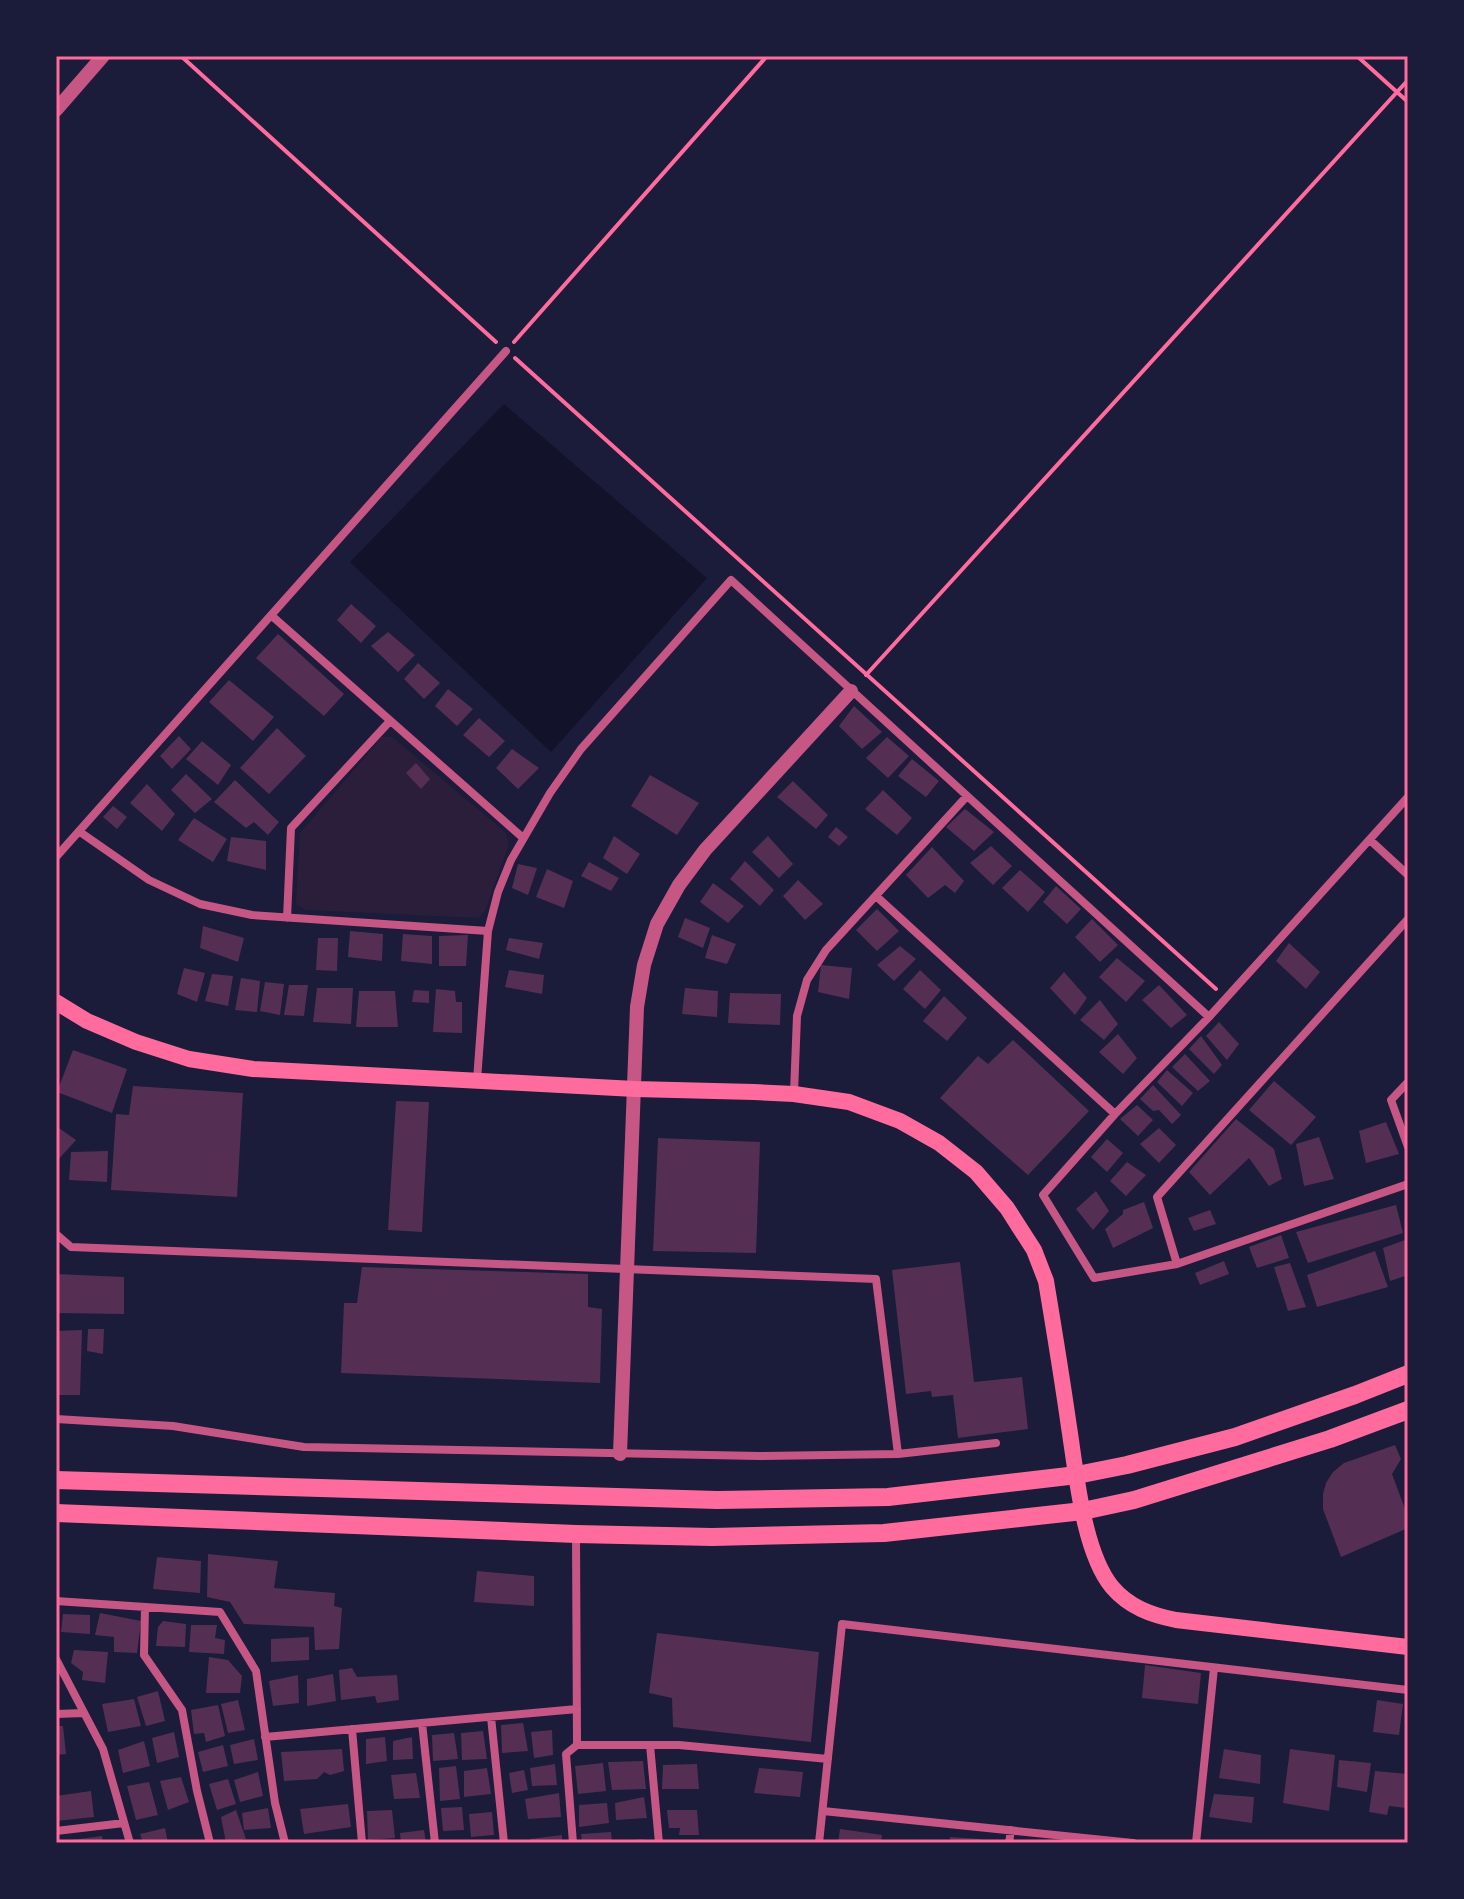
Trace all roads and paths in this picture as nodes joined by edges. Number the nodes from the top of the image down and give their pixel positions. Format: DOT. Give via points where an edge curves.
graph roads {
  1 [pos="103,56"];
  2 [pos="181,56"];
  3 [pos="767,56"];
  4 [pos="1357,56"];
  5 [pos="1408,80"];
  6 [pos="1397,92"];
  7 [pos="1408,102"];
  8 [pos="56,110"];
  9 [pos="506,351"];
  10 [pos="272,616"];
  11 [pos="866,675"];
  12 [pos="851,691"];
  13 [pos="390,721"];
  14 [pos="967,796"];
  15 [pos="1408,797"];
  16 [pos="80,832"];
  17 [pos="522,837"];
  18 [pos="1370,840"];
  19 [pos="56,857"];
  20 [pos="1408,875"];
  21 [pos="876,896"];
  22 [pos="287,918"];
  23 [pos="1408,919"];
  24 [pos="488,931"];
  25 [pos="1226,998"];
  26 [pos="56,1002"];
  27 [pos="1209,1017"];
  28 [pos="477,1080"];
  29 [pos="1408,1082"];
  30 [pos="635,1089"];
  31 [pos="794,1094"];
  32 [pos="1115,1114"];
  33 [pos="1408,1147"];
  34 [pos="1408,1184"];
  35 [pos="56,1234"];
  36 [pos="1177,1264"];
  37 [pos="627,1269"];
  38 [pos="1408,1374"];
  39 [pos="1408,1410"];
  40 [pos="56,1419"];
  41 [pos="996,1443"];
  42 [pos="620,1454"];
  43 [pos="898,1454"];
  44 [pos="1077,1475"];
  45 [pos="56,1480"];
  46 [pos="1083,1511"];
  47 [pos="56,1513"];
  48 [pos="576,1534"];
  49 [pos="56,1601"];
  50 [pos="145,1607"];
  51 [pos="1408,1647"];
  52 [pos="56,1659"];
  53 [pos="1214,1668"];
  54 [pos="1408,1690"];
  55 [pos="577,1709"];
  56 [pos="84,1713"];
  57 [pos="56,1714"];
  58 [pos="491,1717"];
  59 [pos="422,1723"];
  60 [pos="352,1729"];
  61 [pos="265,1737"];
  62 [pos="577,1745"];
  63 [pos="650,1745"];
  64 [pos="828,1759"];
  65 [pos="823,1811"];
  66 [pos="124,1823"];
  67 [pos="1011,1830"];
  68 [pos="56,1831"];
  69 [pos="130,1843"];
  70 [pos="210,1843"];
  71 [pos="285,1843"];
  72 [pos="362,1843"];
  73 [pos="435,1843"];
  74 [pos="504,1843"];
  75 [pos="573,1843"];
  76 [pos="659,1843"];
  77 [pos="819,1843"];
  78 [pos="1009,1843"];
  79 [pos="1133,1843"];
  80 [pos="1196,1843"];
  1 -- 8 [label="street"];
  2 -- 9 [label="path"];
  3 -- 9 [label="path"];
  4 -- 6 [label="path"];
  5 -- 6 [label="path"];
  6 -- 7 [label="path"];
  6 -- 11 [label="path"];
  9 -- 10 [label="street"];
  9 -- 11 [label="path"];
  10 -- 13 [label="street"];
  10 -- 16 [label="street"];
  11 -- 12 [label="path"];
  11 -- 25 [label="path"];
  12 -- 14 [label="street"];
  12 -- 17 [label="street" via="731,580 581,749"];
  12 -- 30 [label="street" via="705,850 657,924 637,1007"];
  13 -- 17 [label="street"];
  13 -- 22 [label="street" via="291,828"];
  14 -- 21 [label="street"];
  14 -- 27 [label="street"];
  15 -- 18 [label="street"];
  16 -- 19 [label="street"];
  16 -- 22 [label="street" via="149,880 200,904"];
  17 -- 24 [label="street"];
  18 -- 20 [label="street"];
  18 -- 25 [label="street"];
  21 -- 31 [label="street" via="826,950 807,980 797,1016"];
  21 -- 32 [label="street"];
  22 -- 24 [label="street"];
  23 -- 36 [label="street" via="1157,1197"];
  24 -- 28 [label="street"];
  25 -- 27 [label="street"];
  26 -- 28 [label="main road" via="87,1021 189,1059 253,1069"];
  27 -- 32 [label="street"];
  28 -- 30 [label="main road"];
  29 -- 33 [label="street" via="1391,1100"];
  30 -- 31 [label="main road"];
  30 -- 37 [label="street"];
  31 -- 44 [label="main road" via="849,1102 900,1121 976,1172 1007,1208 1034,1250 1046,1281"];
  32 -- 36 [label="street" via="1043,1195 1094,1278"];
  34 -- 36 [label="street"];
  35 -- 37 [label="street" via="71,1247"];
  37 -- 42 [label="street"];
  37 -- 43 [label="street" via="876,1279"];
  38 -- 44 [label="highway" via="1235,1437"];
  39 -- 46 [label="highway" via="1140,1499"];
  40 -- 42 [label="street" via="173,1426 304,1447"];
  41 -- 43 [label="street"];
  42 -- 43 [label="street"];
  44 -- 45 [label="highway" via="888,1497 717,1500"];
  44 -- 46 [label="main road"];
  46 -- 48 [label="highway" via="884,1533"];
  46 -- 51 [label="main road" via="1097,1562 1112,1587 1150,1615"];
  47 -- 48 [label="highway"];
  48 -- 55 [label="street"];
  49 -- 50 [label="street"];
  50 -- 61 [label="street" via="220,1612 256,1671"];
  50 -- 70 [label="street" via="144,1655 182,1710"];
  52 -- 56 [label="street"];
  53 -- 54 [label="street"];
  53 -- 64 [label="street" via="842,1624"];
  53 -- 80 [label="street"];
  55 -- 58 [label="street"];
  55 -- 62 [label="street"];
  56 -- 57 [label="street"];
  56 -- 66 [label="street" via="103,1749"];
  58 -- 59 [label="street"];
  58 -- 74 [label="street"];
  59 -- 60 [label="street"];
  59 -- 73 [label="street"];
  60 -- 61 [label="street"];
  60 -- 72 [label="street"];
  61 -- 71 [label="street"];
  62 -- 63 [label="street"];
  62 -- 75 [label="street" via="566,1754"];
  63 -- 64 [label="street"];
  63 -- 76 [label="street"];
  64 -- 65 [label="street"];
  65 -- 67 [label="street"];
  65 -- 77 [label="street"];
  66 -- 68 [label="street"];
  66 -- 69 [label="street"];
  67 -- 78 [label="street"];
  67 -- 79 [label="street"];
}
